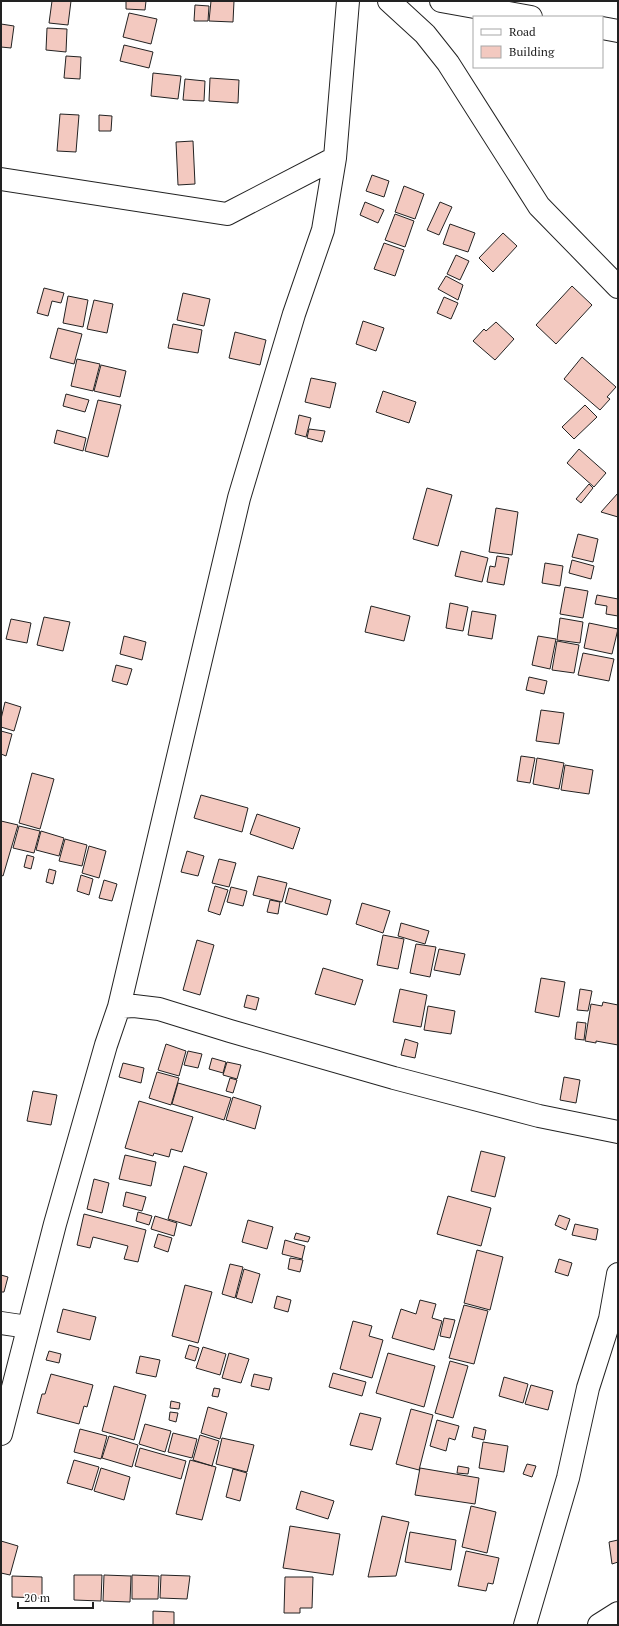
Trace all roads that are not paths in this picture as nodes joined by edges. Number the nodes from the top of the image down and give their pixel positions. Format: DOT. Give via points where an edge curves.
graph roads {
  1 [pos="348,1"];
  2 [pos="388,1"];
  3 [pos="441,1"];
  4 [pos="525,16"];
  5 [pos="603,28"];
  6 [pos="618,31"];
  7 [pos="335,158"];
  8 [pos="1,179"];
  9 [pos="618,287"];
  10 [pos="119,1007"];
  11 [pos="618,1132"];
  12 [pos="618,1274"];
  13 [pos="1,1323"];
  14 [pos="28,1327"];
  15 [pos="1,1434"];
  16 [pos="618,1613"];
  17 [pos="525,1625"];
  18 [pos="599,1625"];
  1 -- 7 [label="street"];
  2 -- 9 [label="street" via="425,34 448,63 539,206"];
  3 -- 4 [label="street"];
  5 -- 6 [label="street"];
  7 -- 8 [label="street" via="227,214"];
  7 -- 10 [label="street" via="323,230 294,314 239,498"];
  10 -- 11 [label="street" via="159,1009 394,1078 539,1116"];
  10 -- 14 [label="street" via="104,1052"];
  12 -- 17 [label="street" via="610,1319 588,1388 568,1478"];
  13 -- 14 [label="street"];
  14 -- 15 [label="street"];
  16 -- 18 [label="street"];
}
